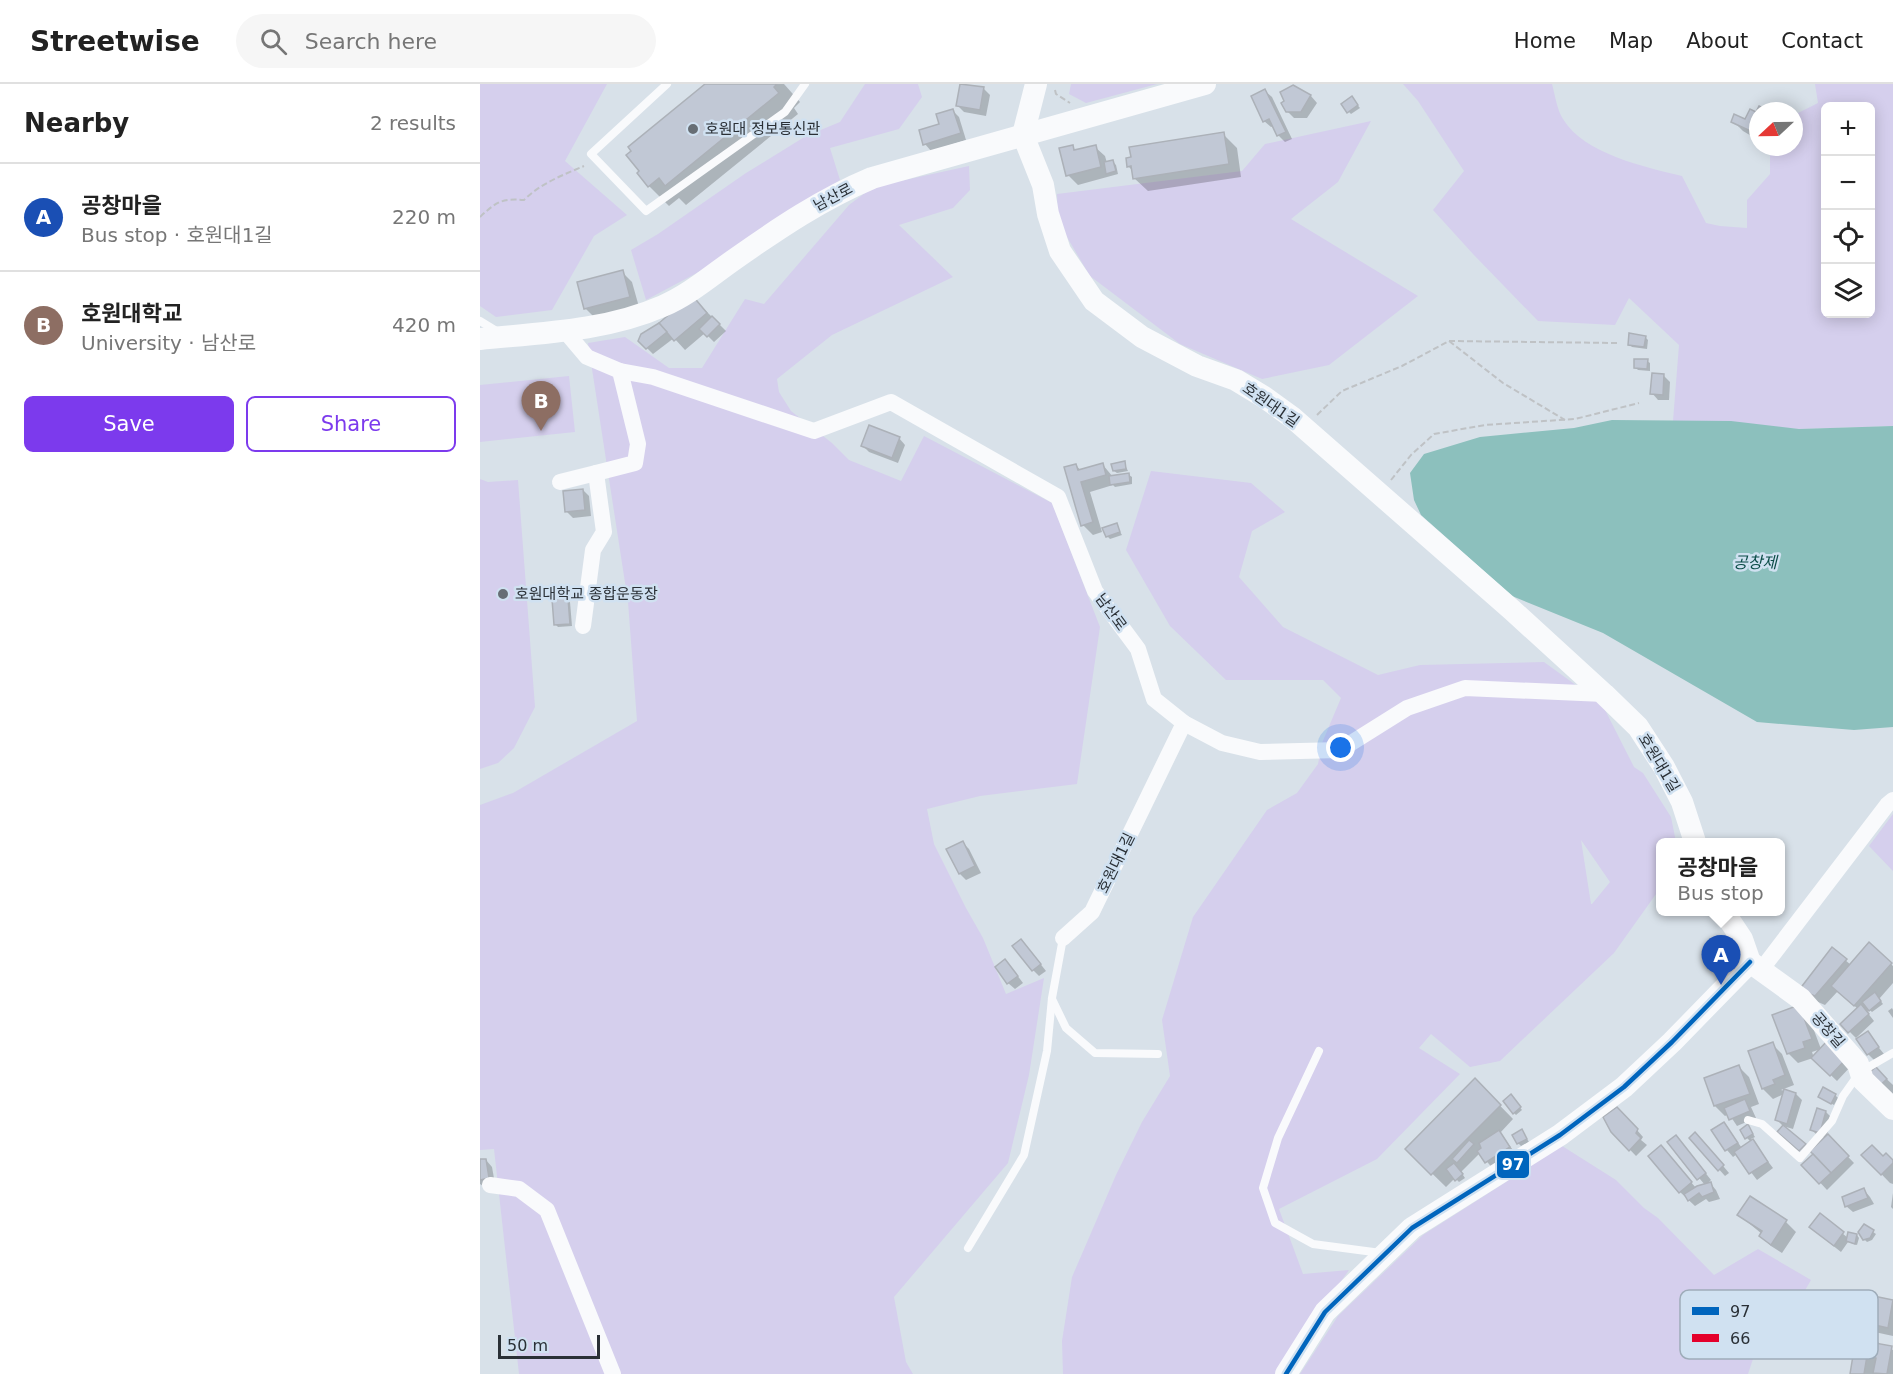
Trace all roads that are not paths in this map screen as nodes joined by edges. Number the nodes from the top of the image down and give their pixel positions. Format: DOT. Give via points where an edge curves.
graph roads {
  1 [pos="651,84"];
  2 [pos="667,84"];
  3 [pos="805,84"];
  4 [pos="1205,84"];
  5 [pos="1045,85"];
  6 [pos="659,91"];
  7 [pos="1023,135"];
  8 [pos="480,321"];
  9 [pos="565,331"];
  10 [pos="506,336"];
  11 [pos="480,339"];
  12 [pos="620,370"];
  13 [pos="596,473"];
  14 [pos="560,482"];
  15 [pos="583,626"];
  16 [pos="1604,694"];
  17 [pos="1184,723"];
  18 [pos="1893,800"];
  19 [pos="1693,838"];
  20 [pos="1728,916"];
  21 [pos="1063,938"];
  22 [pos="1755,966"];
  23 [pos="1052,998"];
  24 [pos="1319,1051"];
  25 [pos="1893,1053"];
  26 [pos="1158,1054"];
  27 [pos="1860,1072"];
  28 [pos="1893,1109"];
  29 [pos="1748,1120"];
  30 [pos="490,1185"];
  31 [pos="968,1248"];
  32 [pos="1384,1254"];
  33 [pos="613,1374"];
  34 [pos="1286,1374"];
  1 -- 6 [label="lane"];
  2 -- 6 [label="lane"];
  3 -- 6 [label="lane" via="785,112 646,212 591,154"];
  4 -- 7 [label="street, 남산로"];
  5 -- 7 [label="street"];
  7 -- 9 [label="street, 남산로" via="872,178 839,192 664,306 623,320"];
  7 -- 16 [label="street, 호원대1길" via="1043,185 1060,251 1094,301 1142,337 1264,397"];
  8 -- 10 [label="lane"];
  9 -- 10 [label="street, 남산로"];
  9 -- 12 [label="street" via="587,357"];
  10 -- 11 [label="street, 남산로"];
  12 -- 13 [label="street" via="638,444 636,463"];
  12 -- 17 [label="street, 남산로" via="653,377 814,431 891,402 1059,497 1095,591 1138,649 1154,699"];
  13 -- 14 [label="street"];
  13 -- 15 [label="street" via="604,532 593,550"];
  16 -- 17 [label="street" via="1465,688 1407,708 1340,750 1260,752 1222,743"];
  16 -- 19 [label="street, 호원대1길" via="1638,728 1664,767 1682,802"];
  17 -- 21 [label="street, 호원대1길" via="1092,912"];
  18 -- 22 [label="street"];
  20 -- 22 [label="street"];
  21 -- 23 [label="lane"];
  22 -- 27 [label="street, 공창길" via="1801,999 1858,1064"];
  22 -- 32 [label="street" via="1623,1087 1560,1136 1412,1228"];
  23 -- 26 [label="lane" via="1066,1028 1095,1053"];
  23 -- 31 [label="lane" via="1047,1051 1024,1155"];
  24 -- 32 [label="lane" via="1278,1138 1263,1188 1275,1223 1313,1244"];
  25 -- 27 [label="lane"];
  27 -- 28 [label="street, 공창길" via="1863,1080"];
  27 -- 29 [label="lane" via="1842,1096 1832,1121 1800,1158 1762,1124"];
  30 -- 33 [label="street" via="519,1189 548,1210"];
  32 -- 34 [label="street" via="1325,1312"];
}
